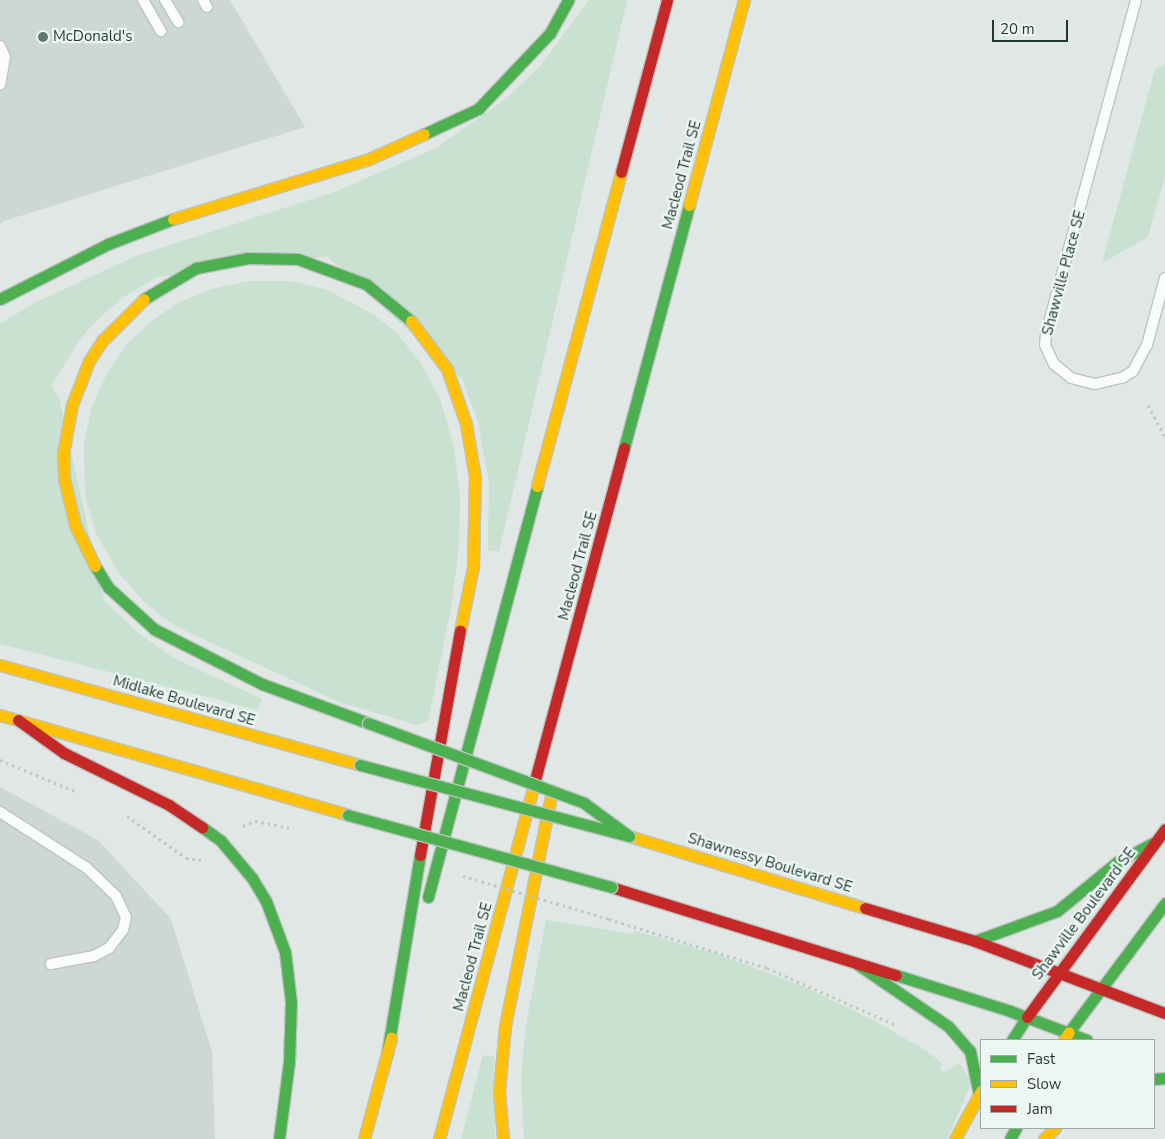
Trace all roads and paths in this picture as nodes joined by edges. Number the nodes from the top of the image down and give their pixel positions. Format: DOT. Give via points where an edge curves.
graph roads {
  1 [pos="143,0"];
  2 [pos="165,0"];
  3 [pos="568,0"];
  4 [pos="667,0"];
  5 [pos="744,0"];
  6 [pos="1136,0"];
  7 [pos="178,22"];
  8 [pos="161,31"];
  9 [pos="0,46"];
  10 [pos="0,85"];
  11 [pos="1165,278"];
  12 [pos="0,299"];
  13 [pos="1148,405"];
  14 [pos="1165,437"];
  15 [pos="0,665"];
  16 [pos="0,715"];
  17 [pos="18,720"];
  18 [pos="545,749"];
  19 [pos="0,760"];
  20 [pos="360,765"];
  21 [pos="81,794"];
  22 [pos="0,812"];
  23 [pos="120,812"];
  24 [pos="238,829"];
  25 [pos="1165,829"];
  26 [pos="296,830"];
  27 [pos="629,836"];
  28 [pos="1157,841"];
  29 [pos="206,857"];
  30 [pos="457,875"];
  31 [pos="1165,904"];
  32 [pos="975,941"];
  33 [pos="51,964"];
  34 [pos="857,964"];
  35 [pos="1061,973"];
  36 [pos="1101,988"];
  37 [pos="1165,1013"];
  38 [pos="1027,1016"];
  39 [pos="896,1025"];
  40 [pos="1066,1036"];
  41 [pos="1013,1039"];
  42 [pos="1082,1039"];
  43 [pos="387,1054"];
  44 [pos="980,1093"];
  45 [pos="1054,1129"];
  46 [pos="279,1139"];
  47 [pos="364,1139"];
  48 [pos="439,1139"];
  49 [pos="503,1139"];
  50 [pos="955,1139"];
  51 [pos="1044,1139"];
  1 -- 8 [label="lane"];
  2 -- 7 [label="lane"];
  3 -- 12 [label="main road" via="550,33 478,108 369,159 167,221 108,244"];
  4 -- 43 [label="main road"];
  5 -- 18 [label="main road, Macleod Trail SE"];
  6 -- 11 [label="lane, Shawville Place SE" via="1046,334 1045,345 1054,364 1070,378 1086,383 1109,382 1127,375 1142,359"];
  9 -- 10 [label="lane" via="6,57"];
  13 -- 14 [label="path"];
  15 -- 20 [label="main road, Midlake Boulevard SE"];
  16 -- 17 [label="main road"];
  17 -- 34 [label="main road, bridge" via="611,887"];
  17 -- 46 [label="main road" via="64,753 169,805 200,825 221,841 252,878 266,901 285,952 292,1002 289,1062"];
  18 -- 48 [label="main road, Macleod Trail SE"];
  18 -- 49 [label="main road" via="553,774 505,1026 499,1091"];
  19 -- 21 [label="path"];
  20 -- 27 [label="main road, Shawnessy Boulevard SE, bridge"];
  22 -- 33 [label="lane" via="87,868 116,896 126,917 122,930 108,948 94,956"];
  23 -- 29 [label="path" via="186,858 200,861"];
  24 -- 26 [label="path" via="255,821"];
  25 -- 28 [label="main road, Shawville Boulevard SE"];
  27 -- 32 [label="main road, Shawnessy Boulevard SE"];
  27 -- 43 [label="main road, bridge" via="584,803 368,723 262,684 154,629 109,588 78,533 64,478 63,454 72,405 89,361 102,341 135,306 154,291 196,268 248,258 298,259 343,272 366,284 419,328 446,369 466,424 475,478 473,567 440,732"];
  28 -- 32 [label="main road" via="1117,862 1057,911"];
  28 -- 35 [label="main road, Shawville Boulevard SE"];
  30 -- 39 [label="path, bridge" via="767,968"];
  31 -- 36 [label="main road"];
  32 -- 35 [label="main road, Shawnessy Boulevard SE"];
  34 -- 38 [label="main road"];
  34 -- 44 [label="main road" via="948,1026 970,1051"];
  35 -- 36 [label="main road, Shawnessy Boulevard SE"];
  35 -- 38 [label="main road, Shawville Boulevard SE"];
  36 -- 37 [label="main road, Shawnessy Boulevard SE"];
  36 -- 40 [label="main road"];
  38 -- 40 [label="main road"];
  38 -- 41 [label="main road, Shawville Boulevard SE"];
  40 -- 42 [label="main road"];
  43 -- 47 [label="main road"];
  44 -- 50 [label="main road"];
  45 -- 51 [label="main road"];
}
